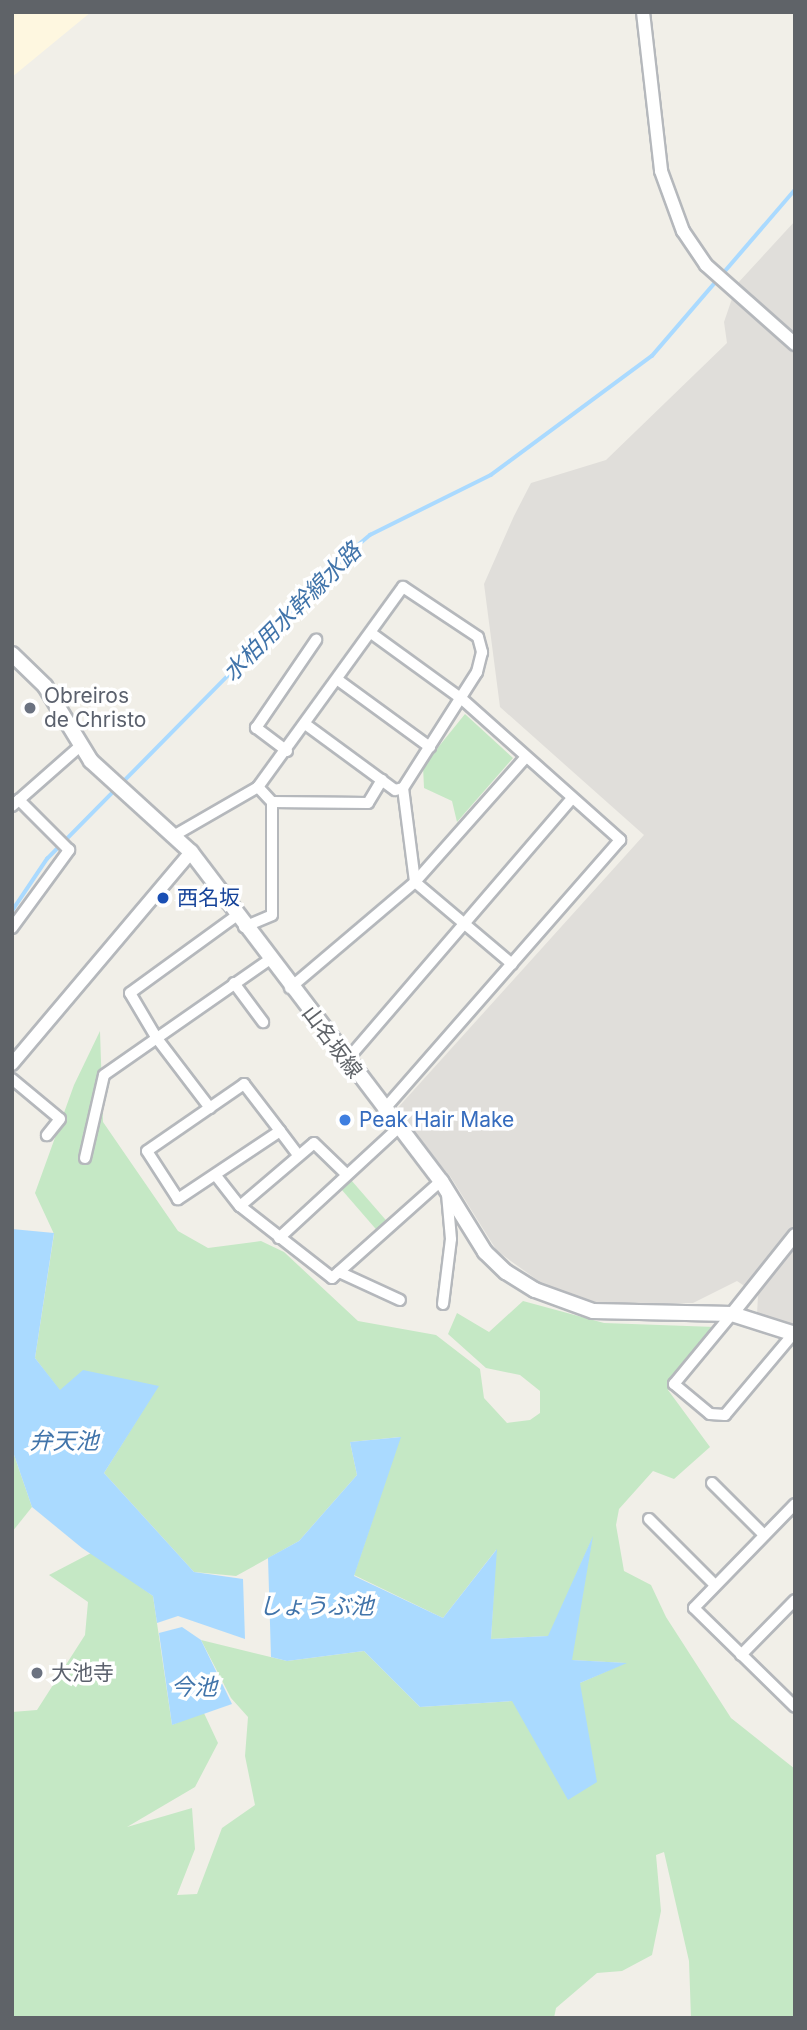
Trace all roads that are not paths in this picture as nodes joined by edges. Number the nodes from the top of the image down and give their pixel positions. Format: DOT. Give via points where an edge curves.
graph roads {
  1 [pos="643,12"];
  2 [pos="795,344"];
  3 [pos="371,633"];
  4 [pos="316,640"];
  5 [pos="12,654"];
  6 [pos="338,680"];
  7 [pos="462,699"];
  8 [pos="305,724"];
  9 [pos="79,747"];
  10 [pos="430,747"];
  11 [pos="287,751"];
  12 [pos="525,758"];
  13 [pos="382,780"];
  14 [pos="258,787"];
  15 [pos="403,788"];
  16 [pos="572,799"];
  17 [pos="272,802"];
  18 [pos="15,803"];
  19 [pos="175,835"];
  20 [pos="191,852"];
  21 [pos="415,883"];
  22 [pos="240,922"];
  23 [pos="462,925"];
  24 [pos="12,928"];
  25 [pos="269,960"];
  26 [pos="512,964"];
  27 [pos="234,983"];
  28 [pos="290,988"];
  29 [pos="263,1022"];
  30 [pos="156,1037"];
  31 [pos="345,1061"];
  32 [pos="12,1064"];
  33 [pos="12,1079"];
  34 [pos="210,1108"];
  35 [pos="384,1110"];
  36 [pos="398,1128"];
  37 [pos="280,1131"];
  38 [pos="47,1135"];
  39 [pos="299,1156"];
  40 [pos="85,1158"];
  41 [pos="345,1173"];
  42 [pos="217,1177"];
  43 [pos="444,1184"];
  44 [pos="240,1206"];
  45 [pos="795,1234"];
  46 [pos="279,1238"];
  47 [pos="339,1272"];
  48 [pos="400,1300"];
  49 [pos="443,1304"];
  50 [pos="732,1314"];
  51 [pos="794,1334"];
  52 [pos="712,1483"];
  53 [pos="795,1504"];
  54 [pos="649,1519"];
  55 [pos="764,1535"];
  56 [pos="715,1585"];
  57 [pos="795,1600"];
  58 [pos="741,1655"];
  59 [pos="793,1701"];
  1 -- 2 [label="street" via="661,172 683,231 719,277"];
  3 -- 6 [label="street"];
  3 -- 7 [label="street"];
  3 -- 7 [label="street" via="404,587 478,637 482,652 477,672"];
  4 -- 11 [label="street" via="257,728"];
  5 -- 9 [label="main road, 山名坂線" via="50,692"];
  6 -- 8 [label="street"];
  6 -- 10 [label="street"];
  7 -- 10 [label="street"];
  7 -- 12 [label="street"];
  8 -- 11 [label="street"];
  8 -- 13 [label="street"];
  9 -- 18 [label="street"];
  9 -- 19 [label="main road, 山名坂線"];
  10 -- 15 [label="street"];
  11 -- 14 [label="street"];
  12 -- 16 [label="street"];
  12 -- 21 [label="street"];
  13 -- 15 [label="street" via="395,790"];
  13 -- 17 [label="street" via="368,803"];
  14 -- 17 [label="street"];
  14 -- 19 [label="street"];
  15 -- 21 [label="street"];
  16 -- 23 [label="street"];
  16 -- 26 [label="street" via="620,840"];
  17 -- 22 [label="street" via="272,915"];
  18 -- 24 [label="street" via="69,850"];
  19 -- 20 [label="main road, 山名坂線"];
  20 -- 22 [label="main road, 山名坂線"];
  20 -- 32 [label="street"];
  21 -- 23 [label="street"];
  21 -- 28 [label="street"];
  22 -- 25 [label="main road, 山名坂線"];
  22 -- 30 [label="street" via="130,993"];
  23 -- 26 [label="street"];
  23 -- 31 [label="street"];
  25 -- 27 [label="street"];
  25 -- 28 [label="main road, 山名坂線"];
  26 -- 35 [label="street"];
  27 -- 29 [label="street"];
  27 -- 30 [label="street"];
  28 -- 31 [label="main road, 山名坂線"];
  30 -- 34 [label="street"];
  30 -- 40 [label="street" via="104,1074"];
  31 -- 35 [label="main road, 山名坂線"];
  33 -- 38 [label="street" via="60,1119"];
  34 -- 37 [label="street" via="244,1084"];
  34 -- 42 [label="street" via="147,1151 178,1199"];
  35 -- 36 [label="main road, 山名坂線"];
  36 -- 41 [label="street"];
  36 -- 43 [label="main road, 山名坂線"];
  37 -- 39 [label="street"];
  37 -- 42 [label="street"];
  39 -- 41 [label="street" via="314,1143"];
  39 -- 44 [label="street"];
  41 -- 46 [label="street"];
  42 -- 44 [label="street"];
  43 -- 47 [label="street"];
  43 -- 49 [label="street" via="451,1239"];
  43 -- 50 [label="main road, 山名坂線" via="485,1252 506,1272 554,1299 614,1314"];
  44 -- 46 [label="street"];
  45 -- 50 [label="street"];
  46 -- 47 [label="street" via="332,1278"];
  47 -- 48 [label="street"];
  50 -- 51 [label="main road, 山名坂線"];
  50 -- 51 [label="street" via="674,1384 710,1414 726,1415"];
  52 -- 55 [label="street"];
  53 -- 55 [label="street"];
  54 -- 56 [label="street"];
  55 -- 56 [label="street"];
  56 -- 58 [label="street" via="694,1608"];
  57 -- 58 [label="street"];
  58 -- 59 [label="street"];
}
